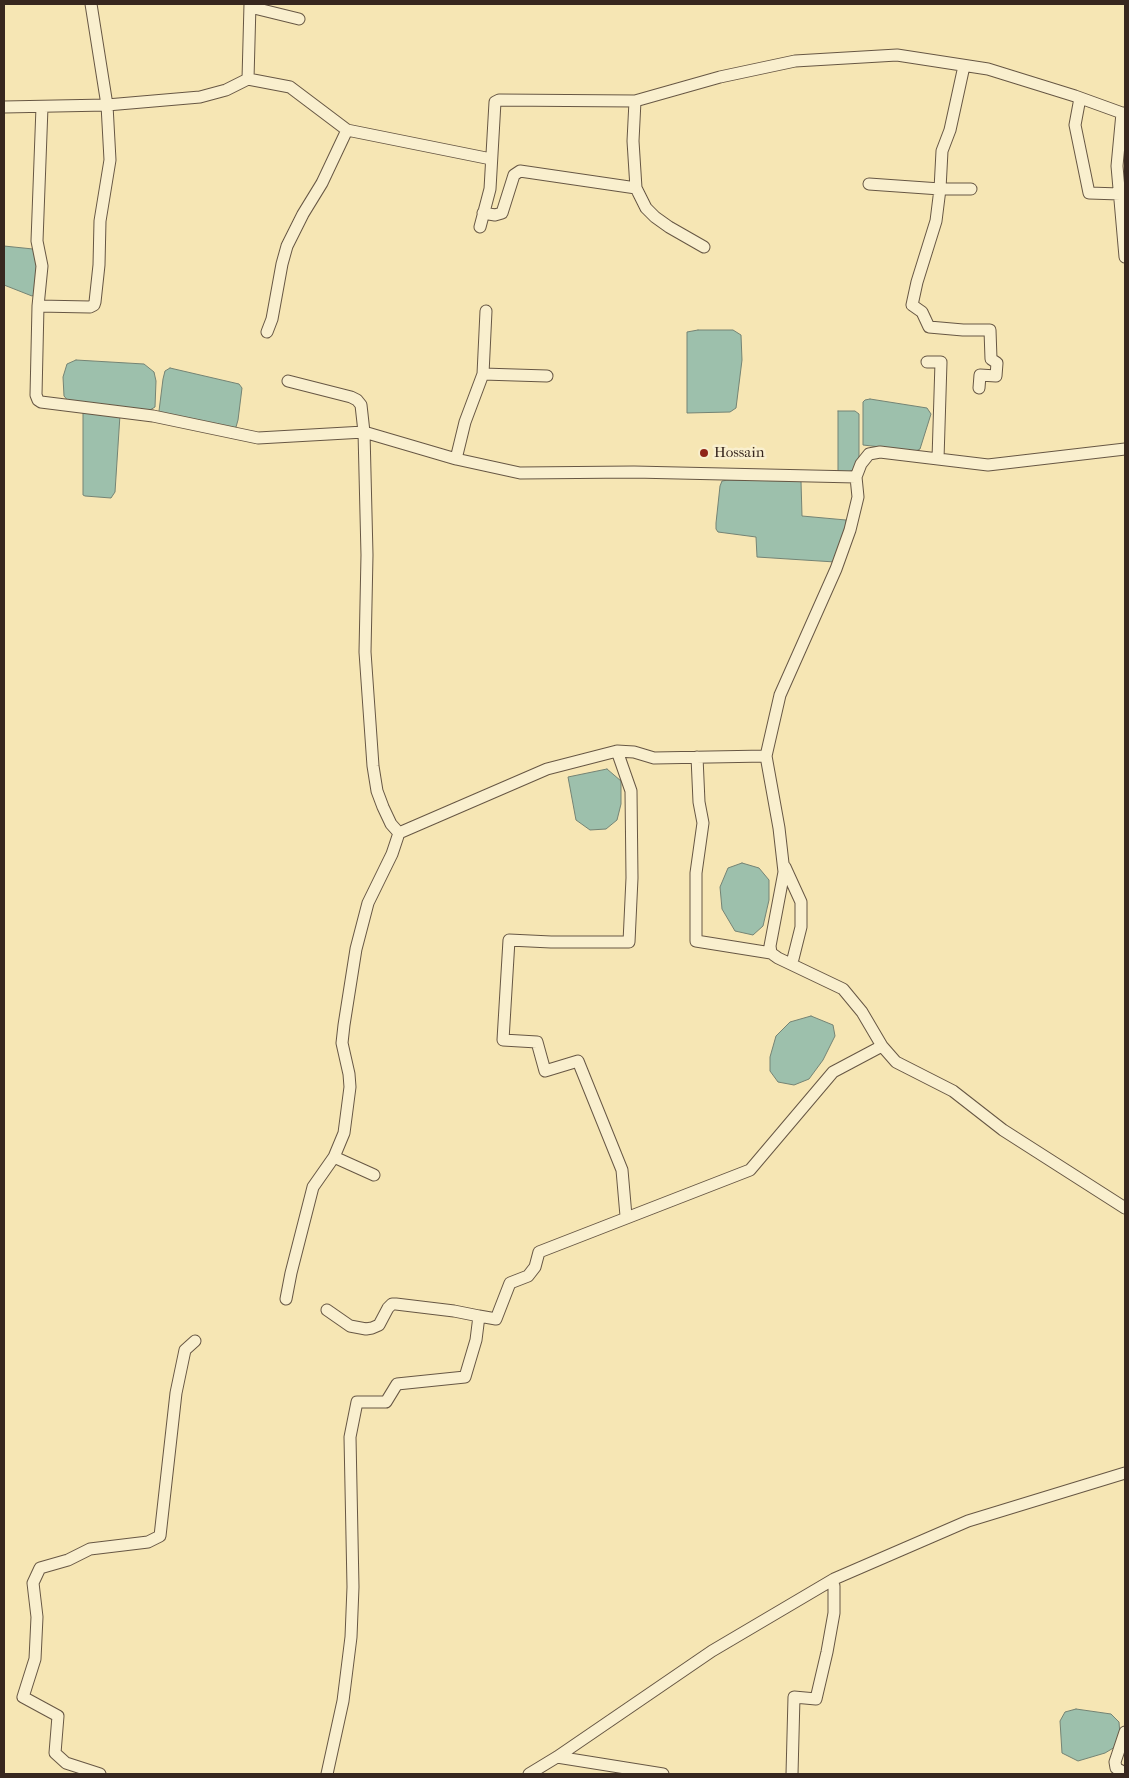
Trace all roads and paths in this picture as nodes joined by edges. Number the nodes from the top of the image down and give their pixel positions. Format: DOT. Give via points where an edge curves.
graph roads {
  1 [pos="91,4"];
  2 [pos="250,5"];
  3 [pos="299,19"];
  4 [pos="964,66"];
  5 [pos="248,79"];
  6 [pos="1080,98"];
  7 [pos="635,101"];
  8 [pos="107,105"];
  9 [pos="4,107"];
  10 [pos="42,107"];
  11 [pos="1124,113"];
  12 [pos="347,130"];
  13 [pos="491,160"];
  14 [pos="869,184"];
  15 [pos="636,188"];
  16 [pos="940,189"];
  17 [pos="971,189"];
  18 [pos="1120,194"];
  19 [pos="483,214"];
  20 [pos="480,227"];
  21 [pos="704,246"];
  22 [pos="1125,257"];
  23 [pos="38,306"];
  24 [pos="486,311"];
  25 [pos="267,332"];
  26 [pos="927,362"];
  27 [pos="483,374"];
  28 [pos="547,376"];
  29 [pos="288,381"];
  30 [pos="979,388"];
  31 [pos="364,432"];
  32 [pos="1125,449"];
  33 [pos="456,459"];
  34 [pos="938,459"];
  35 [pos="856,477"];
  36 [pos="617,751"];
  37 [pos="766,756"];
  38 [pos="697,757"];
  39 [pos="399,833"];
  40 [pos="783,863"];
  41 [pos="771,953"];
  42 [pos="793,958"];
  43 [pos="882,1046"];
  44 [pos="334,1157"];
  45 [pos="374,1175"];
  46 [pos="1125,1208"];
  47 [pos="626,1216"];
  48 [pos="286,1299"];
  49 [pos="327,1310"];
  50 [pos="479,1316"];
  51 [pos="195,1341"];
  52 [pos="1125,1473"];
  53 [pos="834,1586"];
  54 [pos="1125,1732"];
  55 [pos="557,1757"];
  56 [pos="1125,1773"];
  57 [pos="100,1774"];
  58 [pos="327,1774"];
  59 [pos="528,1774"];
  60 [pos="663,1774"];
  61 [pos="792,1774"];
  1 -- 8 [label="street"];
  2 -- 3 [label="street"];
  2 -- 5 [label="street"];
  4 -- 6 [label="street" via="988,70"];
  4 -- 7 [label="street" via="897,55 795,61 720,77"];
  4 -- 16 [label="street" via="942,151"];
  5 -- 8 [label="street" via="226,90 200,97"];
  5 -- 12 [label="street" via="290,87"];
  6 -- 11 [label="street"];
  6 -- 18 [label="street" via="1075,125 1088,193"];
  7 -- 13 [label="street" via="497,100"];
  7 -- 15 [label="street"];
  8 -- 10 [label="street"];
  8 -- 23 [label="street" via="110,160 100,221 100,265 94,305"];
  9 -- 10 [label="street"];
  10 -- 23 [label="street" via="36,241 42,266"];
  11 -- 18 [label="street" via="1117,166"];
  12 -- 13 [label="street"];
  12 -- 25 [label="street" via="287,246"];
  13 -- 19 [label="street" via="490,189"];
  14 -- 16 [label="street"];
  15 -- 19 [label="street" via="520,172 514,175 502,213"];
  15 -- 21 [label="street" via="646,208 668,228"];
  16 -- 17 [label="street"];
  16 -- 30 [label="street" via="936,221 912,305 922,312 930,327 990,330 990,359 997,363 996,376 980,375"];
  18 -- 22 [label="street"];
  19 -- 20 [label="street"];
  23 -- 31 [label="street" via="36,395 42,402 154,416 258,438"];
  24 -- 27 [label="street"];
  26 -- 34 [label="street" via="941,362"];
  27 -- 28 [label="street"];
  27 -- 33 [label="street" via="465,422"];
  29 -- 31 [label="street" via="357,400 361,405"];
  31 -- 33 [label="street"];
  31 -- 39 [label="street" via="365,652 373,766 383,807"];
  32 -- 34 [label="street" via="988,465"];
  33 -- 35 [label="street" via="520,474 634,472"];
  34 -- 35 [label="street" via="880,452 869,454"];
  35 -- 37 [label="street" via="858,497 850,530 780,695"];
  36 -- 38 [label="street" via="654,758"];
  36 -- 39 [label="street" via="547,770"];
  36 -- 47 [label="street" via="631,791 629,942 509,940 503,1040 538,1042 545,1072 578,1061 622,1170"];
  37 -- 38 [label="street"];
  37 -- 40 [label="street"];
  38 -- 41 [label="street" via="703,823 696,873 696,941"];
  39 -- 44 [label="street" via="368,903 356,950 342,1043 350,1087 344,1133"];
  40 -- 41 [label="street"];
  40 -- 42 [label="street" via="801,902 801,928"];
  41 -- 43 [label="street" via="842,989 862,1012"];
  43 -- 46 [label="street" via="896,1062 953,1091 1004,1130"];
  43 -- 50 [label="street" via="833,1072 750,1170 539,1252 535,1267 528,1276 510,1283 496,1319"];
  44 -- 45 [label="street"];
  44 -- 48 [label="street" via="313,1187"];
  49 -- 50 [label="street" via="350,1326 366,1329 379,1325 392,1304"];
  50 -- 58 [label="street" via="476,1340 464,1377 396,1384 386,1402 357,1402 350,1437 352,1637 343,1701"];
  51 -- 57 [label="street" via="185,1350 176,1393 160,1536 148,1542 90,1549 40,1568 33,1583 37,1617 35,1659 23,1697 58,1716 55,1753 66,1763"];
  52 -- 55 [label="street" via="968,1520 834,1580 712,1651"];
  53 -- 61 [label="street" via="834,1612 816,1699 794,1697"];
  54 -- 56 [label="street" via="1115,1762 1116,1768"];
  55 -- 59 [label="street"];
  55 -- 60 [label="street"];
}
